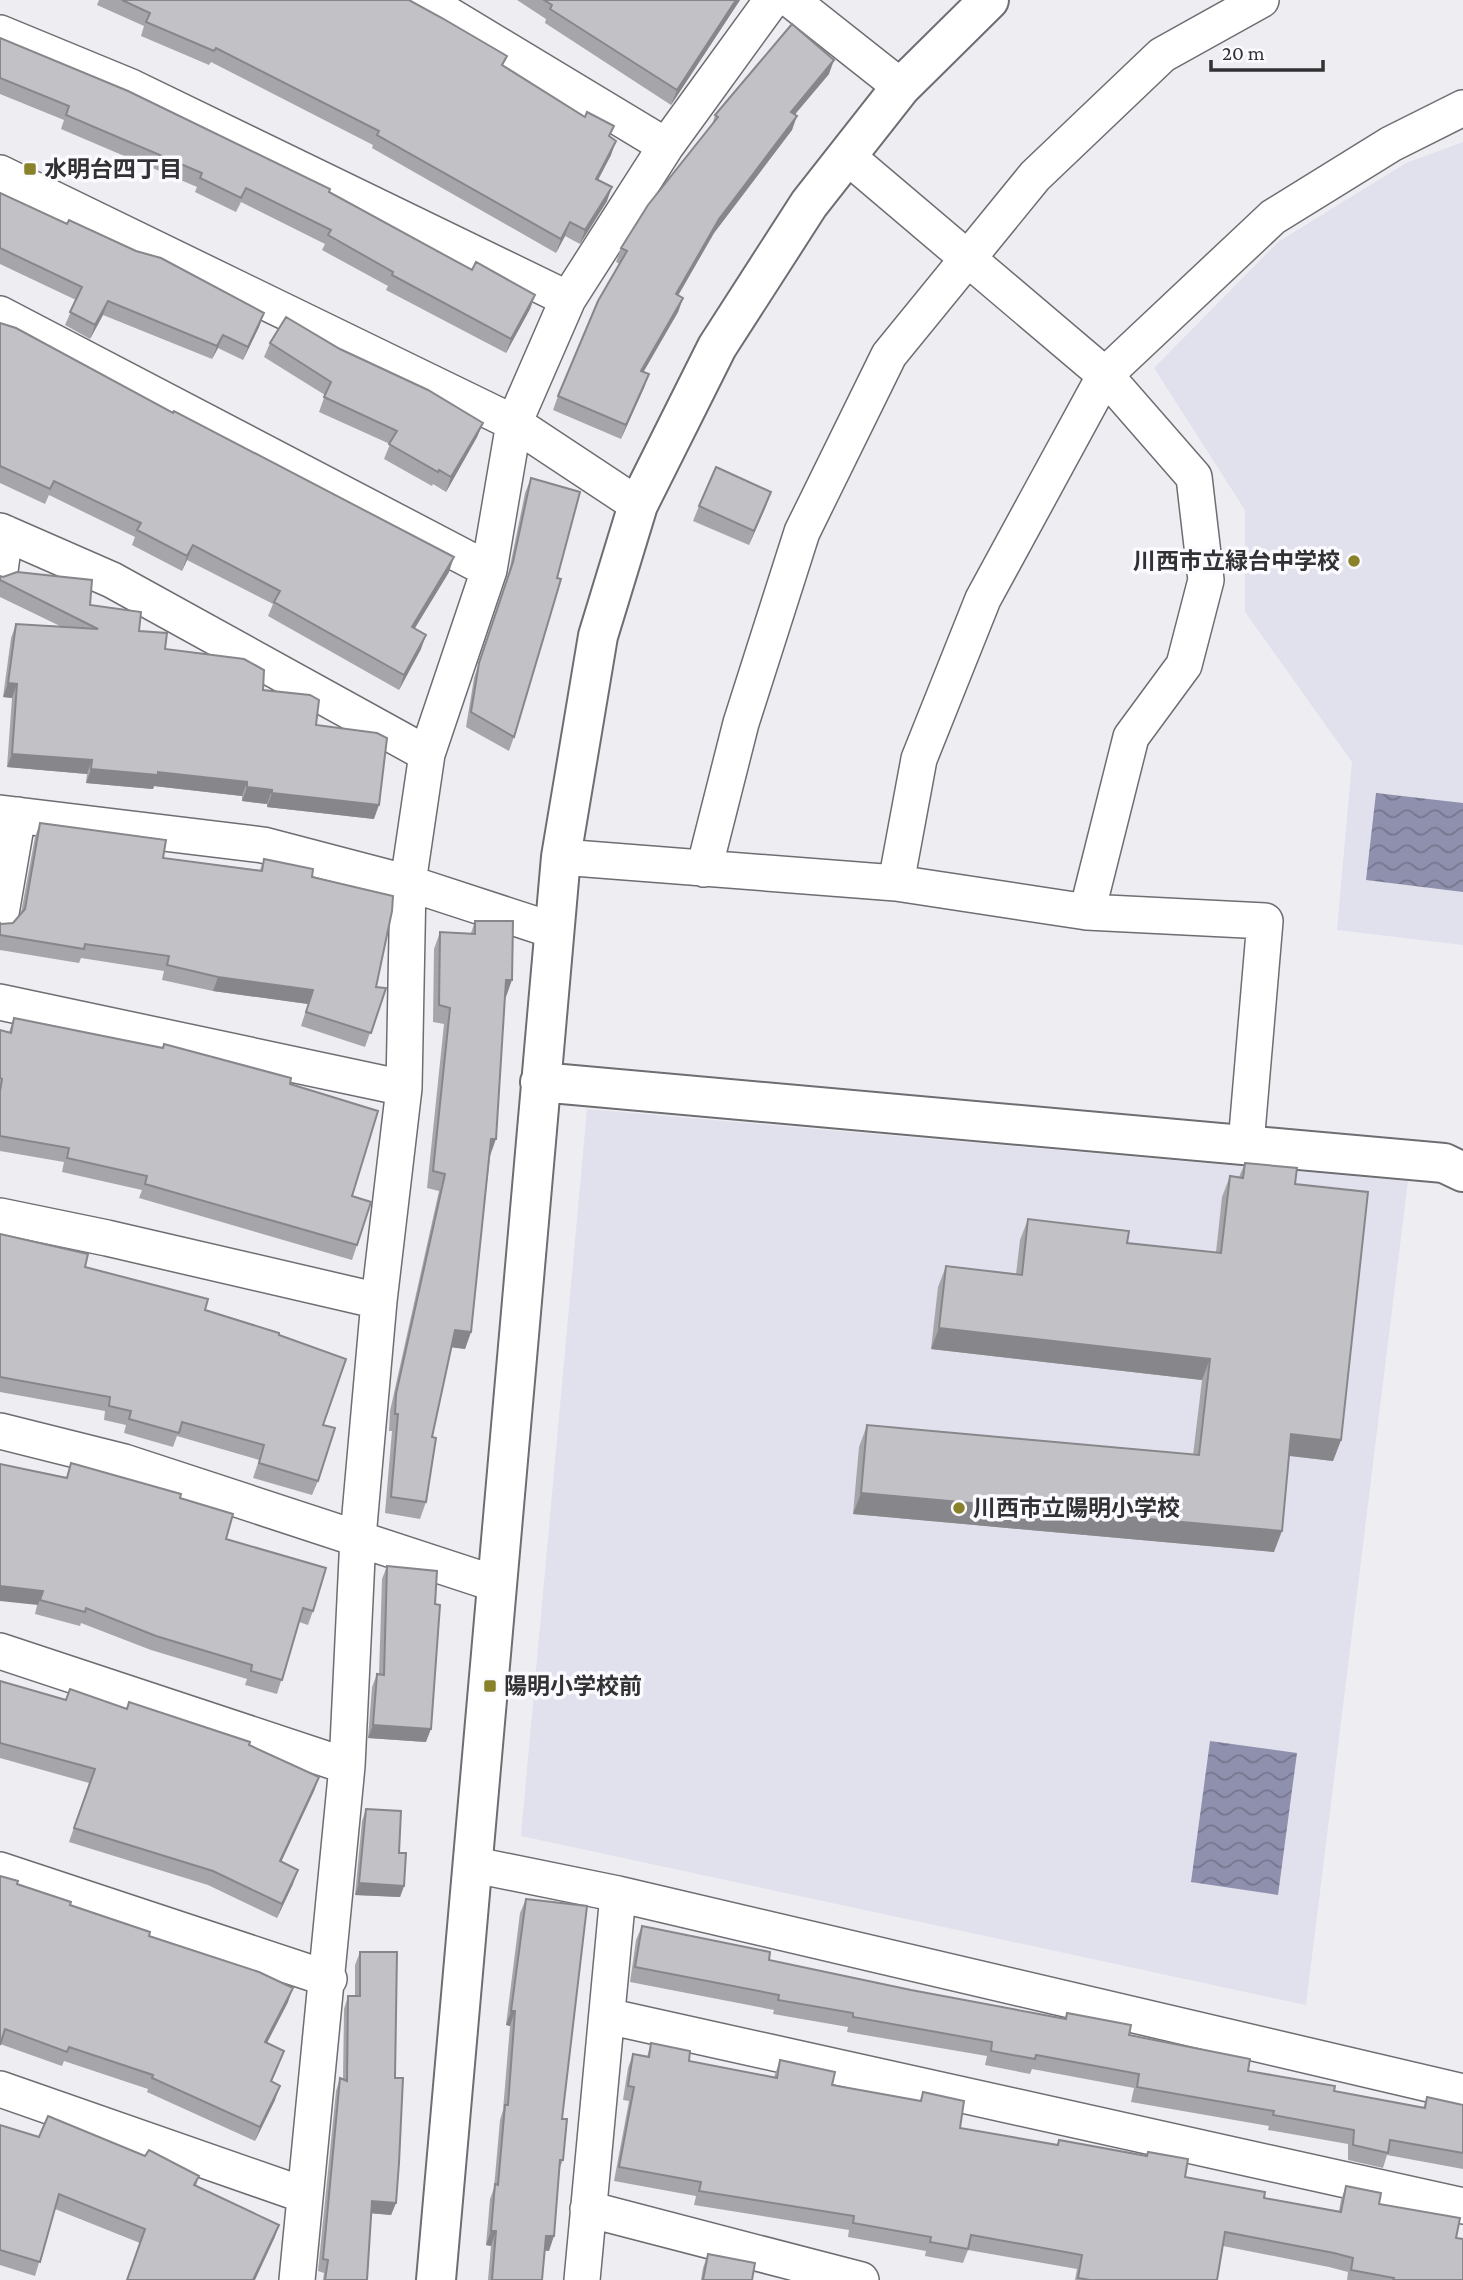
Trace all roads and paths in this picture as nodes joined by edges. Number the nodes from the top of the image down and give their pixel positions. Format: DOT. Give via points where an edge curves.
graph roads {
  1 [pos="424,0"];
  2 [pos="772,0"];
  3 [pos="791,0"];
  4 [pos="989,0"];
  5 [pos="1261,0"];
  6 [pos="0,33"];
  7 [pos="901,87"];
  8 [pos="1463,108"];
  9 [pos="666,146"];
  10 [pos="848,157"];
  11 [pos="0,173"];
  12 [pos="967,259"];
  13 [pos="569,299"];
  14 [pos="0,314"];
  15 [pos="1105,375"];
  16 [pos="514,423"];
  17 [pos="638,505"];
  18 [pos="2,532"];
  19 [pos="489,570"];
  20 [pos="0,571"];
  21 [pos="427,754"];
  22 [pos="9,814"];
  23 [pos="561,857"];
  24 [pos="704,869"];
  25 [pos="408,883"];
  26 [pos="896,883"];
  27 [pos="1087,912"];
  28 [pos="0,919"];
  29 [pos="555,931"];
  30 [pos="0,1002"];
  31 [pos="540,1082"];
  32 [pos="404,1087"];
  33 [pos="1246,1144"];
  34 [pos="1463,1172"];
  35 [pos="0,1216"];
  36 [pos="379,1301"];
  37 [pos="0,1431"];
  38 [pos="358,1537"];
  39 [pos="496,1584"];
  40 [pos="0,1651"];
  41 [pos="347,1766"];
  42 [pos="475,1866"];
  43 [pos="0,1870"];
  44 [pos="618,1894"];
  45 [pos="329,1979"];
  46 [pos="607,2016"];
  47 [pos="0,2089"];
  48 [pos="1463,2092"];
  49 [pos="304,2195"];
  50 [pos="1463,2206"];
  51 [pos="588,2208"];
  52 [pos="297,2280"];
  53 [pos="436,2280"];
  54 [pos="582,2280"];
  55 [pos="861,2280"];
  1 -- 9 [label="street"];
  2 -- 9 [label="street"];
  3 -- 7 [label="street"];
  4 -- 7 [label="street"];
  5 -- 12 [label="street" via="1162,55 1035,176"];
  6 -- 13 [label="street" via="131,87"];
  7 -- 10 [label="street"];
  8 -- 15 [label="street" via="1391,144 1273,217"];
  9 -- 13 [label="street"];
  10 -- 12 [label="street"];
  10 -- 17 [label="street" via="809,204 717,346"];
  11 -- 16 [label="street"];
  12 -- 15 [label="street"];
  12 -- 24 [label="street" via="889,355 802,532 741,723"];
  13 -- 16 [label="street"];
  14 -- 19 [label="street"];
  15 -- 26 [label="street" via="983,599 919,759"];
  15 -- 27 [label="street" via="1194,477 1206,580 1184,666 1132,737"];
  16 -- 17 [label="street"];
  16 -- 19 [label="street"];
  17 -- 23 [label="street" via="598,636"];
  18 -- 20 [label="street"];
  18 -- 21 [label="street" via="112,580"];
  19 -- 21 [label="street"];
  21 -- 25 [label="street"];
  22 -- 25 [label="street" via="263,845"];
  22 -- 28 [label="street"];
  23 -- 24 [label="street"];
  23 -- 29 [label="street"];
  24 -- 26 [label="street"];
  25 -- 29 [label="street"];
  25 -- 32 [label="street"];
  26 -- 27 [label="street"];
  27 -- 33 [label="street" via="1265,921"];
  29 -- 31 [label="street"];
  30 -- 32 [label="street"];
  31 -- 33 [label="street"];
  31 -- 39 [label="street"];
  32 -- 36 [label="street"];
  33 -- 34 [label="street" via="1444,1163"];
  35 -- 36 [label="street"];
  36 -- 38 [label="street"];
  37 -- 38 [label="street" via="124,1462"];
  38 -- 39 [label="street"];
  38 -- 41 [label="street"];
  39 -- 42 [label="street"];
  40 -- 41 [label="street"];
  41 -- 45 [label="street"];
  42 -- 44 [label="street"];
  42 -- 53 [label="street"];
  43 -- 45 [label="street"];
  44 -- 46 [label="street"];
  44 -- 48 [label="street"];
  45 -- 49 [label="street"];
  46 -- 50 [label="street"];
  46 -- 51 [label="street"];
  47 -- 49 [label="street"];
  49 -- 52 [label="street"];
  51 -- 54 [label="street"];
  51 -- 55 [label="street"];
}
